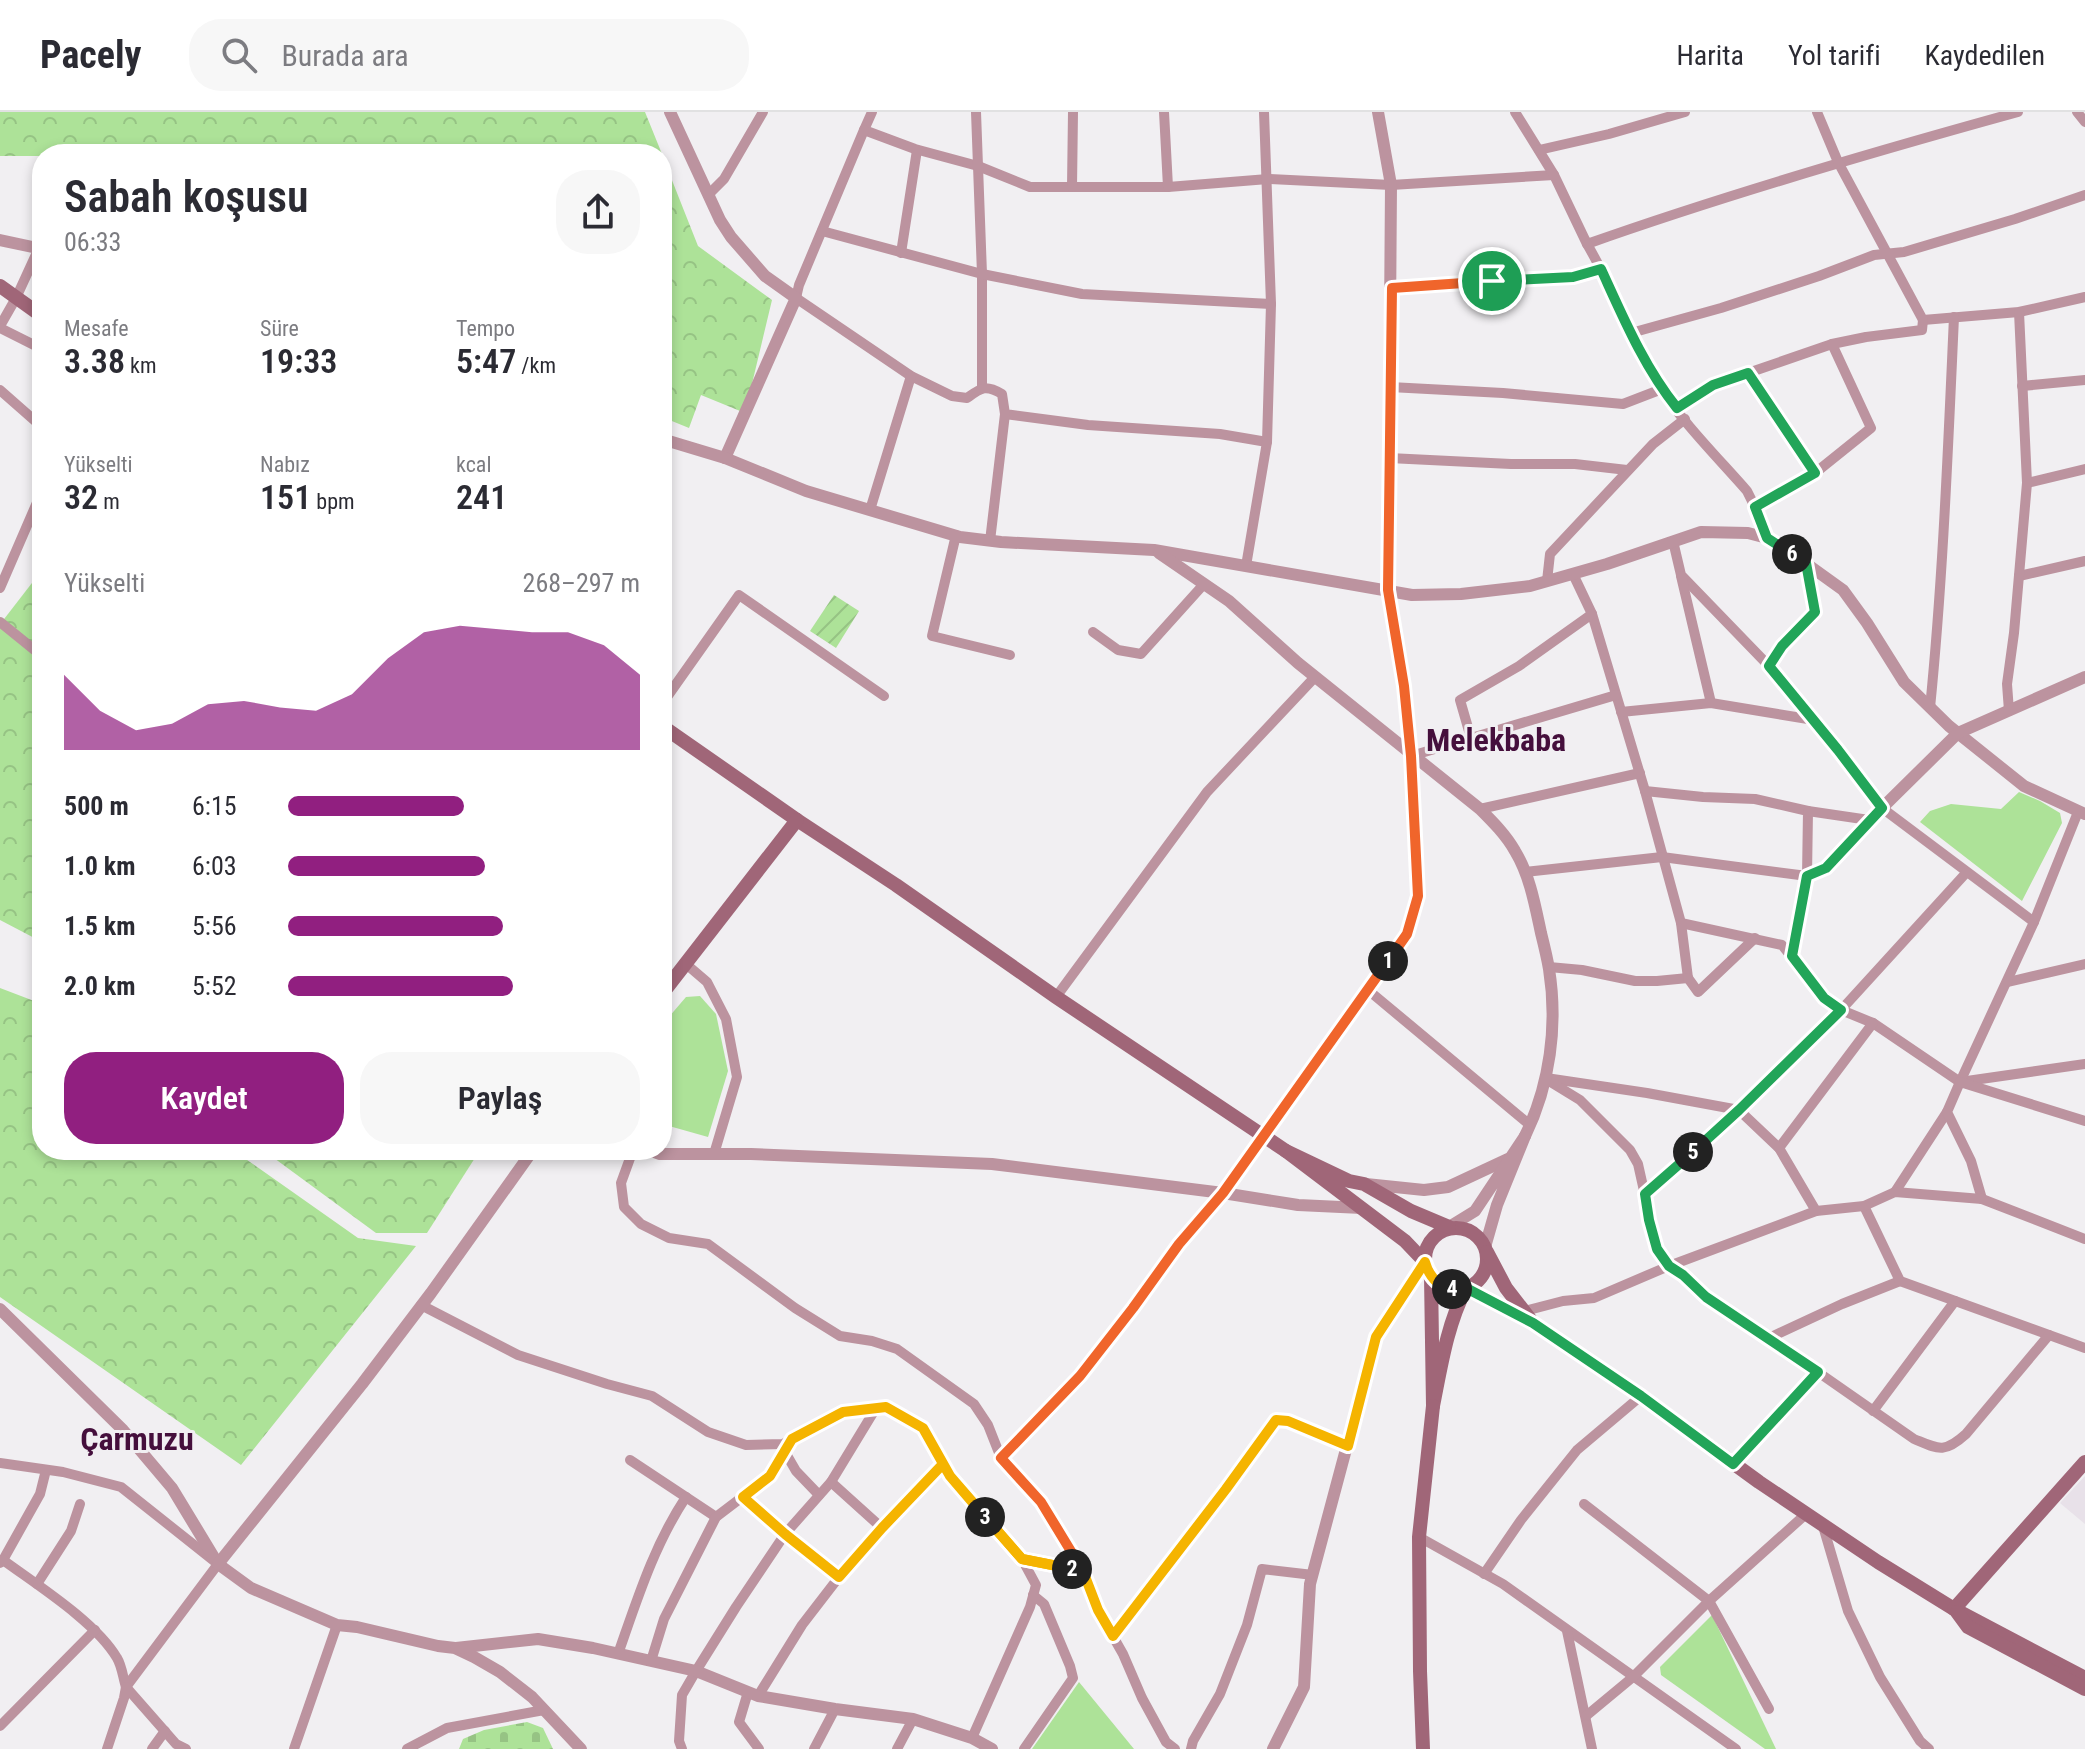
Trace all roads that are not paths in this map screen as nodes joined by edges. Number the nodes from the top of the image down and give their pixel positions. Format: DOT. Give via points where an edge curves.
graph roads {
  1 [pos="670,112"];
  2 [pos="763,112"];
  3 [pos="872,112"];
  4 [pos="976,112"];
  5 [pos="1073,112"];
  6 [pos="1164,112"];
  7 [pos="1264,112"];
  8 [pos="1378,112"];
  9 [pos="1515,112"];
  10 [pos="1685,112"];
  11 [pos="1817,112"];
  12 [pos="2018,112"];
  13 [pos="2077,112"];
  14 [pos="1651,117"];
  15 [pos="2085,122"];
  16 [pos="864,130"];
  17 [pos="917,150"];
  18 [pos="1539,150"];
  19 [pos="1838,162"];
  20 [pos="978,166"];
  21 [pos="1554,175"];
  22 [pos="1268,179"];
  23 [pos="1391,185"];
  24 [pos="1072,187"];
  25 [pos="1168,187"];
  26 [pos="708,195"];
  27 [pos="2085,195"];
  28 [pos="822,231"];
  29 [pos="0,240"];
  30 [pos="1587,244"];
  31 [pos="32,247"];
  32 [pos="901,253"];
  33 [pos="1887,254"];
  34 [pos="32,265"];
  35 [pos="1601,269"];
  36 [pos="982,274"];
  37 [pos="0,286"];
  38 [pos="1392,288"];
  39 [pos="2085,297"];
  40 [pos="16,298"];
  41 [pos="796,298"];
  42 [pos="1271,304"];
  43 [pos="32,309"];
  44 [pos="2019,312"];
  45 [pos="1954,317"];
  46 [pos="1923,320"];
  47 [pos="0,327"];
  48 [pos="1631,333"];
  49 [pos="32,344"];
  50 [pos="1832,344"];
  51 [pos="1748,373"];
  52 [pos="911,376"];
  53 [pos="2085,380"];
  54 [pos="2022,386"];
  55 [pos="1390,387"];
  56 [pos="982,388"];
  57 [pos="1662,389"];
  58 [pos="0,390"];
  59 [pos="1677,408"];
  60 [pos="1005,414"];
  61 [pos="32,418"];
  62 [pos="1685,419"];
  63 [pos="672,442"];
  64 [pos="1267,442"];
  65 [pos="725,458"];
  66 [pos="1389,458"];
  67 [pos="2085,469"];
  68 [pos="1627,470"];
  69 [pos="1815,473"];
  70 [pos="2027,483"];
  71 [pos="1755,507"];
  72 [pos="870,510"];
  73 [pos="32,514"];
  74 [pos="956,535"];
  75 [pos="1767,538"];
  76 [pos="990,541"];
  77 [pos="1673,541"];
  78 [pos="1154,550"];
  79 [pos="2085,561"];
  80 [pos="1806,563"];
  81 [pos="1246,566"];
  82 [pos="1573,574"];
  83 [pos="1681,575"];
  84 [pos="2019,576"];
  85 [pos="1547,581"];
  86 [pos="1204,584"];
  87 [pos="0,588"];
  88 [pos="1388,590"];
  89 [pos="1592,614"];
  90 [pos="0,622"];
  91 [pos="1093,632"];
  92 [pos="32,648"];
  93 [pos="1010,655"];
  94 [pos="1769,666"];
  95 [pos="1315,677"];
  96 [pos="2085,677"];
  97 [pos="672,690"];
  98 [pos="1616,695"];
  99 [pos="884,696"];
  100 [pos="1711,703"];
  101 [pos="1930,708"];
  102 [pos="2009,711"];
  103 [pos="1621,712"];
  104 [pos="1814,720"];
  105 [pos="672,733"];
  106 [pos="1958,733"];
  107 [pos="1471,738"];
  108 [pos="1411,756"];
  109 [pos="1640,773"];
  110 [pos="1645,791"];
  111 [pos="1882,808"];
  112 [pos="1480,809"];
  113 [pos="1808,811"];
  114 [pos="2081,813"];
  115 [pos="797,820"];
  116 [pos="1869,820"];
  117 [pos="1662,857"];
  118 [pos="1525,872"];
  119 [pos="1966,873"];
  120 [pos="1807,876"];
  121 [pos="2034,922"];
  122 [pos="1681,923"];
  123 [pos="1755,938"];
  124 [pos="1792,956"];
  125 [pos="686,964"];
  126 [pos="2085,964"];
  127 [pos="1549,967"];
  128 [pos="1688,978"];
  129 [pos="672,982"];
  130 [pos="2008,982"];
  131 [pos="1368,990"];
  132 [pos="1056,997"];
  133 [pos="1841,1010"];
  134 [pos="1873,1023"];
  135 [pos="2085,1064"];
  136 [pos="1546,1078"];
  137 [pos="1960,1082"];
  138 [pos="1739,1110"];
  139 [pos="1947,1112"];
  140 [pos="2085,1121"];
  141 [pos="1528,1131"];
  142 [pos="1263,1136"];
  143 [pos="1779,1148"];
  144 [pos="1286,1151"];
  145 [pos="672,1154"];
  146 [pos="714,1154"];
  147 [pos="1508,1159"];
  148 [pos="526,1160"];
  149 [pos="629,1160"];
  150 [pos="1364,1184"];
  151 [pos="1895,1192"];
  152 [pos="1223,1193"];
  153 [pos="1645,1194"];
  154 [pos="1982,1199"];
  155 [pos="1864,1206"];
  156 [pos="1362,1208"];
  157 [pos="1816,1211"];
  158 [pos="1449,1227"];
  159 [pos="2085,1239"];
  160 [pos="1486,1250"];
  161 [pos="1425,1262"];
  162 [pos="1669,1266"];
  163 [pos="1431,1277"];
  164 [pos="1900,1281"];
  165 [pos="1466,1288"];
  166 [pos="1955,1301"];
  167 [pos="421,1305"];
  168 [pos="0,1309"];
  169 [pos="1529,1317"];
  170 [pos="2049,1335"];
  171 [pos="1769,1338"];
  172 [pos="2085,1348"];
  173 [pos="1818,1372"];
  174 [pos="1641,1396"];
  175 [pos="1433,1406"];
  176 [pos="876,1408"];
  177 [pos="1873,1411"];
  178 [pos="792,1439"];
  179 [pos="1348,1446"];
  180 [pos="785,1452"];
  181 [pos="1001,1458"];
  182 [pos="630,1460"];
  183 [pos="2085,1462"];
  184 [pos="0,1463"];
  185 [pos="943,1464"];
  186 [pos="1733,1464"];
  187 [pos="46,1470"];
  188 [pos="831,1482"];
  189 [pos="819,1495"];
  190 [pos="686,1497"];
  191 [pos="743,1497"];
  192 [pos="80,1504"];
  193 [pos="1584,1504"];
  194 [pos="1806,1514"];
  195 [pos="716,1517"];
  196 [pos="1823,1526"];
  197 [pos="882,1528"];
  198 [pos="785,1534"];
  199 [pos="1419,1537"];
  200 [pos="1022,1559"];
  201 [pos="1,1562"];
  202 [pos="218,1564"];
  203 [pos="1083,1571"];
  204 [pos="1484,1574"];
  205 [pos="1313,1575"];
  206 [pos="839,1577"];
  207 [pos="37,1584"];
  208 [pos="1033,1595"];
  209 [pos="1709,1601"];
  210 [pos="1954,1609"];
  211 [pos="337,1625"];
  212 [pos="95,1630"];
  213 [pos="1567,1631"];
  214 [pos="1113,1636"];
  215 [pos="455,1648"];
  216 [pos="618,1654"];
  217 [pos="651,1661"];
  218 [pos="696,1671"];
  219 [pos="1633,1677"];
  220 [pos="2085,1678"];
  221 [pos="126,1687"];
  222 [pos="2085,1689"];
  223 [pos="753,1694"];
  224 [pos="835,1709"];
  225 [pos="1769,1709"];
  226 [pos="544,1710"];
  227 [pos="1586,1716"];
  228 [pos="913,1719"];
  229 [pos="0,1726"];
  230 [pos="165,1731"];
  231 [pos="972,1738"];
  232 [pos="1920,1741"];
  233 [pos="107,1749"];
  234 [pos="152,1749"];
  235 [pos="186,1749"];
  236 [pos="294,1749"];
  237 [pos="407,1749"];
  238 [pos="581,1749"];
  239 [pos="682,1749"];
  240 [pos="759,1749"];
  241 [pos="814,1749"];
  242 [pos="897,1749"];
  243 [pos="992,1749"];
  244 [pos="1024,1749"];
  245 [pos="1175,1749"];
  246 [pos="1191,1749"];
  247 [pos="1273,1749"];
  248 [pos="1423,1749"];
  249 [pos="1592,1749"];
  250 [pos="1736,1749"];
  251 [pos="1910,1749"];
  252 [pos="1929,1749"];
  1 -- 26 [label="street"];
  2 -- 26 [label="street" via="724,179"];
  3 -- 16 [label="street"];
  4 -- 20 [label="street"];
  5 -- 24 [label="street"];
  6 -- 25 [label="street"];
  7 -- 22 [label="street"];
  8 -- 23 [label="street"];
  9 -- 18 [label="street"];
  10 -- 14 [label="street"];
  11 -- 19 [label="street"];
  12 -- 19 [label="street"];
  13 -- 15 [label="street"];
  14 -- 18 [label="street"];
  16 -- 17 [label="street"];
  16 -- 28 [label="street"];
  17 -- 20 [label="street"];
  17 -- 32 [label="street"];
  18 -- 21 [label="street"];
  19 -- 30 [label="street"];
  19 -- 33 [label="street"];
  20 -- 24 [label="street" via="1030,187"];
  20 -- 36 [label="street"];
  21 -- 23 [label="street"];
  21 -- 30 [label="street"];
  22 -- 23 [label="street"];
  22 -- 25 [label="street"];
  22 -- 42 [label="street"];
  23 -- 38 [label="street"];
  24 -- 25 [label="street"];
  26 -- 41 [label="street" via="744,253"];
  27 -- 33 [label="street"];
  28 -- 32 [label="street"];
  28 -- 41 [label="street"];
  29 -- 31 [label="street"];
  30 -- 35 [label="street"];
  32 -- 36 [label="street"];
  33 -- 46 [label="street"];
  33 -- 48 [label="street"];
  34 -- 40 [label="street"];
  35 -- 38 [label="street" via="1573,277"];
  35 -- 48 [label="street"];
  36 -- 42 [label="street" via="1082,294"];
  36 -- 56 [label="street"];
  37 -- 40 [label="main road"];
  38 -- 55 [label="street"];
  39 -- 44 [label="street"];
  40 -- 43 [label="main road"];
  40 -- 47 [label="street"];
  41 -- 52 [label="street"];
  41 -- 65 [label="street"];
  42 -- 64 [label="street"];
  44 -- 45 [label="street"];
  44 -- 54 [label="street"];
  45 -- 46 [label="street"];
  45 -- 101 [label="street"];
  46 -- 50 [label="street" via="1922,330"];
  47 -- 49 [label="street"];
  48 -- 57 [label="street"];
  50 -- 51 [label="street"];
  50 -- 69 [label="street" via="1871,428"];
  51 -- 59 [label="street" via="1713,385"];
  51 -- 69 [label="street"];
  52 -- 56 [label="street" via="952,396 967,398"];
  52 -- 72 [label="street"];
  53 -- 54 [label="street"];
  54 -- 70 [label="street"];
  55 -- 57 [label="street" via="1623,404"];
  55 -- 66 [label="street"];
  56 -- 60 [label="street" via="1002,394"];
  57 -- 59 [label="street"];
  58 -- 61 [label="street"];
  59 -- 62 [label="street"];
  60 -- 64 [label="street"];
  60 -- 76 [label="street"];
  62 -- 68 [label="street"];
  62 -- 71 [label="street"];
  63 -- 65 [label="street"];
  64 -- 81 [label="street"];
  65 -- 72 [label="street"];
  66 -- 68 [label="street"];
  66 -- 88 [label="street"];
  67 -- 70 [label="street"];
  68 -- 85 [label="street" via="1550,554"];
  69 -- 71 [label="street"];
  70 -- 84 [label="street"];
  71 -- 75 [label="street"];
  72 -- 74 [label="street"];
  73 -- 87 [label="street"];
  74 -- 76 [label="street"];
  74 -- 93 [label="street" via="932,636"];
  75 -- 77 [label="street" via="1701,532"];
  75 -- 80 [label="street"];
  76 -- 78 [label="street"];
  77 -- 82 [label="street"];
  77 -- 83 [label="street"];
  78 -- 81 [label="street"];
  78 -- 86 [label="street"];
  79 -- 84 [label="street"];
  80 -- 94 [label="street" via="1815,612"];
  80 -- 101 [label="street" via="1843,590 1904,682"];
  81 -- 88 [label="street"];
  82 -- 85 [label="street"];
  82 -- 89 [label="street"];
  83 -- 94 [label="street"];
  83 -- 100 [label="street"];
  84 -- 102 [label="street"];
  85 -- 88 [label="street" via="1461,594"];
  86 -- 91 [label="street" via="1141,654 1118,650"];
  86 -- 95 [label="street"];
  88 -- 108 [label="street"];
  89 -- 98 [label="street"];
  89 -- 107 [label="street" via="1460,700"];
  90 -- 92 [label="street"];
  94 -- 104 [label="street"];
  95 -- 108 [label="street"];
  95 -- 132 [label="street" via="1207,792"];
  96 -- 102 [label="street"];
  97 -- 99 [label="street" via="739,595"];
  98 -- 103 [label="street"];
  98 -- 107 [label="street"];
  100 -- 103 [label="street"];
  100 -- 104 [label="street"];
  101 -- 106 [label="street"];
  102 -- 106 [label="street"];
  103 -- 109 [label="street"];
  104 -- 111 [label="street"];
  105 -- 115 [label="main road"];
  106 -- 111 [label="street"];
  106 -- 114 [label="street" via="2024,786"];
  107 -- 108 [label="street"];
  108 -- 112 [label="street"];
  108 -- 131 [label="street" via="1418,896 1407,934"];
  109 -- 110 [label="street"];
  109 -- 112 [label="street"];
  110 -- 113 [label="street" via="1755,799"];
  110 -- 117 [label="street"];
  111 -- 116 [label="street"];
  111 -- 119 [label="street"];
  112 -- 118 [label="street" via="1515,851"];
  113 -- 116 [label="street"];
  113 -- 120 [label="street"];
  114 -- 121 [label="street"];
  115 -- 125 [label="main road"];
  115 -- 132 [label="main road"];
  116 -- 120 [label="street" via="1826,868"];
  117 -- 118 [label="street"];
  117 -- 120 [label="street"];
  117 -- 122 [label="street"];
  118 -- 127 [label="street"];
  119 -- 121 [label="street"];
  119 -- 133 [label="street"];
  120 -- 124 [label="street"];
  121 -- 130 [label="street"];
  122 -- 123 [label="street"];
  122 -- 128 [label="street"];
  123 -- 124 [label="street" via="1782,945"];
  123 -- 128 [label="street" via="1698,992"];
  124 -- 133 [label="street" via="1824,998"];
  125 -- 129 [label="main road"];
  125 -- 146 [label="street" via="707,982 726,1019 737,1077"];
  126 -- 130 [label="street"];
  127 -- 128 [label="street" via="1635,981"];
  127 -- 136 [label="street" via="1553,1040"];
  130 -- 137 [label="street"];
  131 -- 141 [label="street"];
  131 -- 142 [label="street"];
  132 -- 142 [label="main road"];
  133 -- 134 [label="street"];
  133 -- 138 [label="street"];
  134 -- 137 [label="street"];
  134 -- 143 [label="street"];
  135 -- 137 [label="street"];
  136 -- 138 [label="street"];
  136 -- 141 [label="street"];
  136 -- 153 [label="street" via="1580,1100 1626,1145 1638,1164"];
  137 -- 139 [label="street"];
  137 -- 140 [label="street"];
  138 -- 143 [label="street"];
  138 -- 153 [label="street"];
  139 -- 151 [label="street"];
  139 -- 154 [label="street"];
  141 -- 147 [label="street"];
  141 -- 160 [label="street" via="1497,1205"];
  142 -- 144 [label="main road"];
  142 -- 152 [label="street"];
  143 -- 157 [label="street"];
  144 -- 150 [label="main road"];
  144 -- 156 [label="main road"];
  145 -- 146 [label="street"];
  146 -- 152 [label="street" via="992,1164"];
  147 -- 150 [label="street" via="1448,1187"];
  147 -- 158 [label="street" via="1475,1211"];
  148 -- 167 [label="street"];
  149 -- 181 [label="street" via="621,1183 624,1207 641,1224 669,1238 708,1244 840,1336 897,1349 974,1404"];
  150 -- 158 [label="main road"];
  151 -- 154 [label="street"];
  151 -- 155 [label="street"];
  152 -- 156 [label="street"];
  152 -- 181 [label="street" via="1080,1376"];
  153 -- 162 [label="street" via="1657,1249"];
  154 -- 159 [label="street"];
  155 -- 157 [label="street"];
  155 -- 164 [label="street"];
  156 -- 161 [label="main road"];
  157 -- 162 [label="street"];
  158 -- 160 [label="main road" via="1474,1234"];
  158 -- 161 [label="main road" via="1429,1245"];
  160 -- 165 [label="main road" via="1485,1271"];
  160 -- 169 [label="main road"];
  161 -- 163 [label="main road"];
  161 -- 179 [label="street" via="1376,1337"];
  162 -- 169 [label="street" via="1594,1298 1563,1301"];
  162 -- 171 [label="street"];
  163 -- 165 [label="main road" via="1446,1288"];
  163 -- 175 [label="main road"];
  164 -- 166 [label="street"];
  164 -- 171 [label="street"];
  165 -- 169 [label="main road"];
  165 -- 175 [label="main road" via="1448,1330"];
  166 -- 170 [label="street"];
  166 -- 177 [label="street"];
  167 -- 178 [label="street" via="518,1355 652,1396 708,1432 746,1445"];
  167 -- 202 [label="street"];
  168 -- 202 [label="street" via="123,1430 172,1488"];
  169 -- 174 [label="main road"];
  170 -- 172 [label="street"];
  170 -- 177 [label="street" via="1966,1434 1947,1447 1936,1449 1914,1439"];
  171 -- 173 [label="street"];
  173 -- 177 [label="street"];
  173 -- 186 [label="street"];
  174 -- 186 [label="main road"];
  174 -- 204 [label="street" via="1577,1450"];
  175 -- 199 [label="main road"];
  176 -- 178 [label="street" via="843,1412"];
  176 -- 185 [label="street" via="886,1407 923,1428"];
  176 -- 188 [label="street"];
  178 -- 180 [label="street"];
  179 -- 205 [label="street"];
  179 -- 214 [label="street" via="1276,1420"];
  180 -- 189 [label="street"];
  180 -- 191 [label="street" via="770,1476"];
  181 -- 203 [label="street" via="1041,1502"];
  182 -- 190 [label="street"];
  183 -- 210 [label="main road"];
  184 -- 187 [label="street"];
  185 -- 197 [label="street"];
  185 -- 200 [label="street"];
  186 -- 194 [label="main road"];
  187 -- 201 [label="street" via="40,1494"];
  187 -- 202 [label="street" via="121,1487"];
  188 -- 189 [label="street"];
  188 -- 197 [label="street"];
  189 -- 198 [label="street"];
  190 -- 195 [label="street"];
  190 -- 216 [label="street" via="641,1586"];
  191 -- 195 [label="street"];
  191 -- 198 [label="street"];
  192 -- 207 [label="street" via="71,1531"];
  193 -- 209 [label="street"];
  194 -- 196 [label="main road"];
  194 -- 209 [label="street"];
  195 -- 217 [label="street" via="664,1619"];
  196 -- 210 [label="main road"];
  196 -- 232 [label="street" via="1848,1611"];
  197 -- 206 [label="street"];
  198 -- 206 [label="street"];
  198 -- 218 [label="street"];
  199 -- 204 [label="street"];
  199 -- 248 [label="main road"];
  200 -- 203 [label="street"];
  200 -- 208 [label="street" via="1036,1585"];
  201 -- 207 [label="street"];
  202 -- 211 [label="street" via="251,1588"];
  202 -- 221 [label="street"];
  203 -- 214 [label="street"];
  204 -- 213 [label="street"];
  205 -- 246 [label="street" via="1262,1569 1220,1694"];
  205 -- 247 [label="street" via="1304,1687"];
  206 -- 223 [label="street"];
  207 -- 212 [label="street"];
  208 -- 231 [label="street"];
  208 -- 244 [label="street" via="1044,1604 1073,1678"];
  209 -- 219 [label="street"];
  209 -- 225 [label="street"];
  210 -- 220 [label="main road"];
  210 -- 222 [label="main road" via="1968,1627"];
  211 -- 215 [label="street"];
  211 -- 236 [label="street"];
  212 -- 221 [label="street" via="119,1661"];
  212 -- 229 [label="street"];
  213 -- 219 [label="street"];
  213 -- 227 [label="street"];
  214 -- 245 [label="street" via="1166,1742"];
  215 -- 216 [label="street" via="538,1639"];
  215 -- 226 [label="street" via="500,1672"];
  216 -- 217 [label="street"];
  217 -- 218 [label="street"];
  218 -- 223 [label="street"];
  218 -- 239 [label="street" via="682,1695"];
  219 -- 227 [label="street"];
  219 -- 250 [label="street"];
  221 -- 230 [label="street"];
  221 -- 233 [label="street"];
  223 -- 224 [label="street"];
  223 -- 240 [label="street" via="739,1722"];
  224 -- 228 [label="street"];
  224 -- 241 [label="street"];
  226 -- 237 [label="street" via="447,1728"];
  226 -- 238 [label="street"];
  227 -- 249 [label="street"];
  228 -- 231 [label="street"];
  228 -- 242 [label="street"];
  230 -- 234 [label="street"];
  230 -- 235 [label="street"];
  231 -- 243 [label="street"];
  232 -- 251 [label="street"];
  232 -- 252 [label="street"];
}
